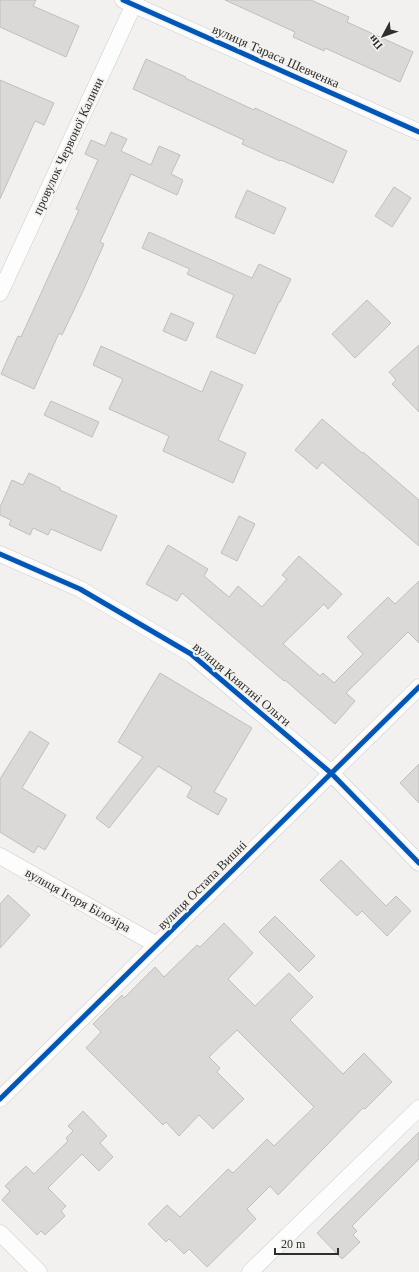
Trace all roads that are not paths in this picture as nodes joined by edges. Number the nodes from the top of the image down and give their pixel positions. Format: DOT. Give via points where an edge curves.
graph roads {
  1 [pos="131,2"];
  2 [pos="419,132"];
  3 [pos="0,293"];
  4 [pos="0,554"];
  5 [pos="419,687"];
  6 [pos="331,773"];
  7 [pos="0,856"];
  8 [pos="419,862"];
  9 [pos="157,945"];
  10 [pos="0,1099"];
  11 [pos="419,1108"];
  12 [pos="0,1233"];
  13 [pos="38,1272"];
  14 [pos="250,1272"];
  1 -- 2 [label="street, вулиця Тараса Шевченка"];
  1 -- 3 [label="street, провулок Червоної Калини"];
  4 -- 6 [label="street, вулиця Княгині Ольги" via="80,589 191,654"];
  5 -- 6 [label="street, вулиця Остапа Вишні"];
  6 -- 8 [label="street, вулиця Княгині Ольги"];
  6 -- 9 [label="street, вулиця Остапа Вишні"];
  7 -- 9 [label="street, вулиця Ігоря Білозіра"];
  9 -- 10 [label="street, вулиця Остапа Вишні"];
  11 -- 14 [label="street"];
  12 -- 13 [label="street"];
}
